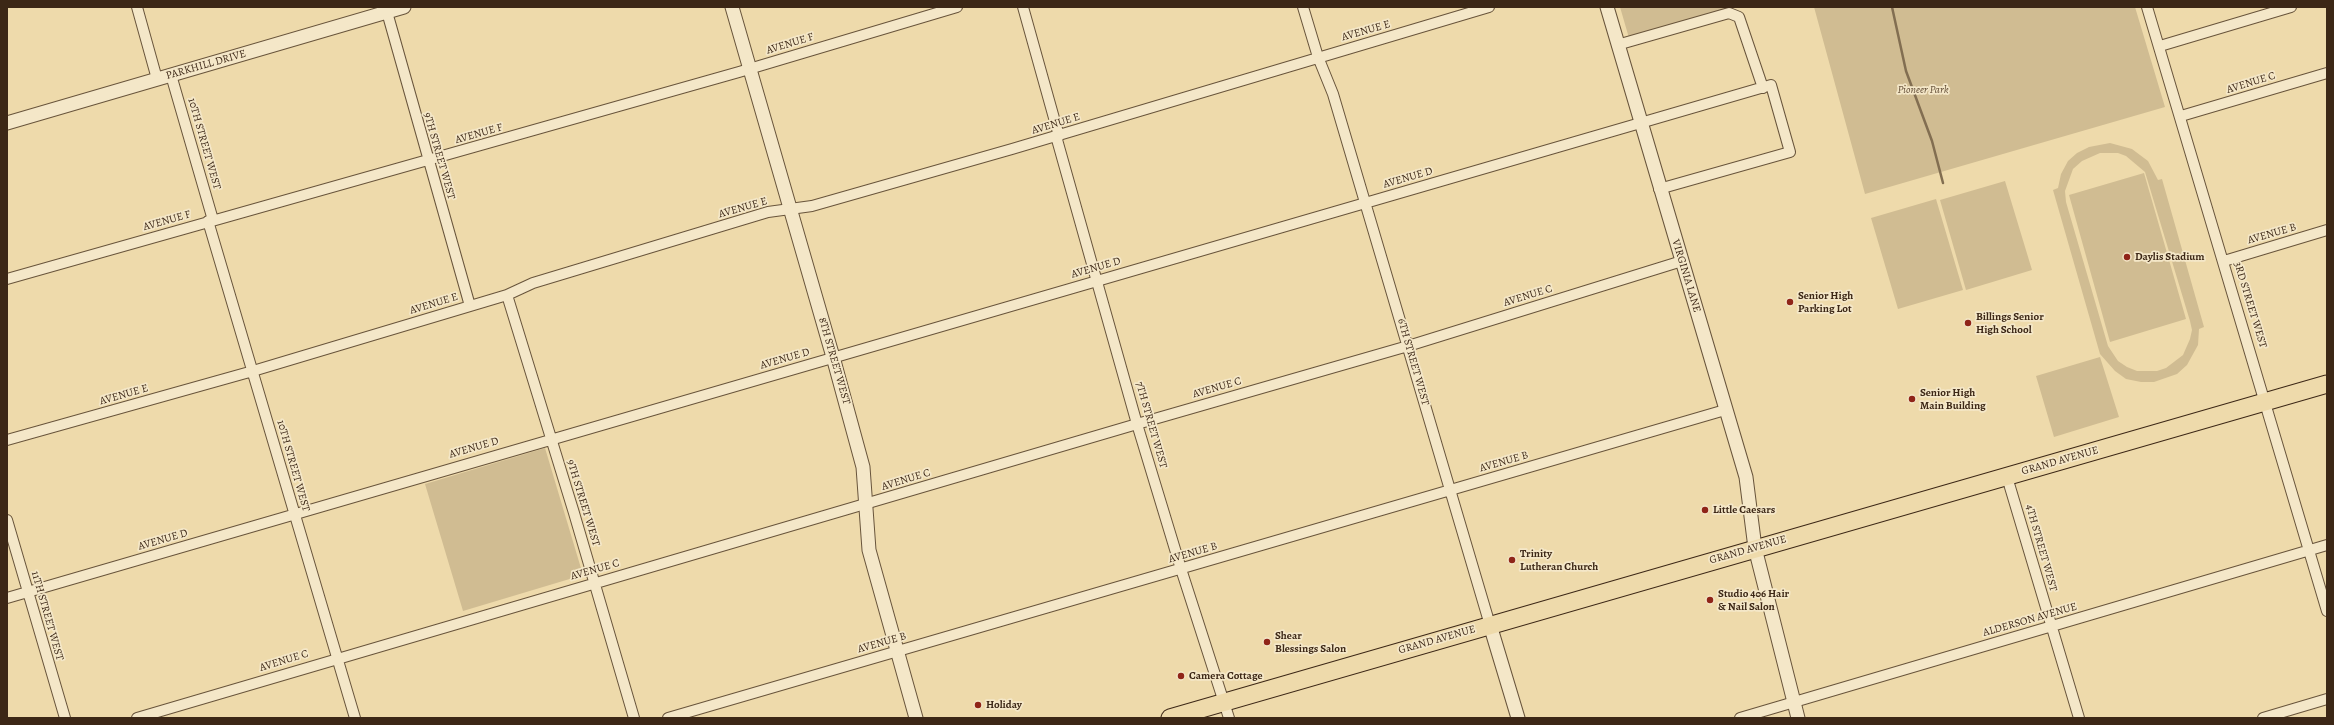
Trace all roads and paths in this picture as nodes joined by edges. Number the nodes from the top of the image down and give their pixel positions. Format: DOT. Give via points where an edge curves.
graph roads {
  1 [pos="137,7"];
  2 [pos="404,7"];
  3 [pos="732,7"];
  4 [pos="957,7"];
  5 [pos="1023,7"];
  6 [pos="1303,7"];
  7 [pos="1489,7"];
  8 [pos="1607,7"];
  9 [pos="2147,7"];
  10 [pos="2290,7"];
  11 [pos="387,12"];
  12 [pos="1617,45"];
  13 [pos="2160,46"];
  14 [pos="1318,57"];
  15 [pos="750,69"];
  16 [pos="2327,73"];
  17 [pos="171,75"];
  18 [pos="157,79"];
  19 [pos="1767,87"];
  20 [pos="2181,116"];
  21 [pos="7,123"];
  22 [pos="1640,123"];
  23 [pos="1058,136"];
  24 [pos="428,161"];
  25 [pos="1659,189"];
  26 [pos="1366,203"];
  27 [pos="790,209"];
  28 [pos="211,221"];
  29 [pos="2327,230"];
  30 [pos="1682,261"];
  31 [pos="2224,261"];
  32 [pos="7,279"];
  33 [pos="1097,280"];
  34 [pos="507,295"];
  35 [pos="470,306"];
  36 [pos="1408,346"];
  37 [pos="833,357"];
  38 [pos="253,371"];
  39 [pos="2327,384"];
  40 [pos="2266,402"];
  41 [pos="1725,410"];
  42 [pos="1137,424"];
  43 [pos="551,438"];
  44 [pos="7,440"];
  45 [pos="2007,477"];
  46 [pos="1450,490"];
  47 [pos="866,504"];
  48 [pos="295,513"];
  49 [pos="7,520"];
  50 [pos="2327,545"];
  51 [pos="1755,548"];
  52 [pos="2309,551"];
  53 [pos="1181,569"];
  54 [pos="595,583"];
  55 [pos="28,592"];
  56 [pos="7,598"];
  57 [pos="2327,611"];
  58 [pos="1490,625"];
  59 [pos="2051,626"];
  60 [pos="897,651"];
  61 [pos="338,658"];
  62 [pos="2327,699"];
  63 [pos="1794,702"];
  64 [pos="1226,710"];
  65 [pos="65,718"];
  66 [pos="137,718"];
  67 [pos="355,718"];
  68 [pos="634,718"];
  69 [pos="668,718"];
  70 [pos="916,718"];
  71 [pos="1170,718"];
  72 [pos="1518,718"];
  73 [pos="1740,718"];
  74 [pos="1798,718"];
  75 [pos="2078,718"];
  76 [pos="2263,718"];
  1 -- 18 [label="street"];
  2 -- 11 [label="street, PARKHILL DRIVE"];
  3 -- 15 [label="street, 8TH STREET WEST"];
  4 -- 15 [label="street, AVENUE F"];
  5 -- 23 [label="street, 7TH STREET WEST"];
  6 -- 14 [label="street, 6TH STREET WEST"];
  7 -- 14 [label="street, AVENUE E"];
  8 -- 12 [label="street, VIRGINIA LANE"];
  9 -- 13 [label="street, 3RD STREET WEST"];
  10 -- 13 [label="street"];
  11 -- 17 [label="street, PARKHILL DRIVE"];
  11 -- 24 [label="street, 9TH STREET WEST"];
  12 -- 19 [label="street" via="1729,13 1739,17"];
  12 -- 22 [label="street, VIRGINIA LANE"];
  13 -- 20 [label="street, 3RD STREET WEST"];
  14 -- 23 [label="street, AVENUE E"];
  14 -- 26 [label="street, 6TH STREET WEST" via="1333,94"];
  15 -- 24 [label="street, AVENUE F"];
  15 -- 27 [label="street, 8TH STREET WEST"];
  16 -- 20 [label="street, AVENUE C"];
  17 -- 18 [label="street, PARKHILL DRIVE"];
  17 -- 28 [label="street, 10TH STREET WEST"];
  18 -- 21 [label="street, PARKHILL DRIVE"];
  19 -- 22 [label="street, AVENUE D"];
  19 -- 25 [label="street" via="1790,152"];
  20 -- 31 [label="street, 3RD STREET WEST"];
  22 -- 25 [label="street, VIRGINIA LANE"];
  22 -- 26 [label="street, AVENUE D"];
  23 -- 27 [label="street, AVENUE E" via="812,206"];
  23 -- 33 [label="street, 7TH STREET WEST"];
  24 -- 28 [label="street, AVENUE F"];
  24 -- 35 [label="street, 9TH STREET WEST"];
  25 -- 30 [label="street, VIRGINIA LANE"];
  26 -- 33 [label="street, AVENUE D"];
  26 -- 36 [label="street, 6TH STREET WEST"];
  27 -- 34 [label="street, AVENUE E" via="768,212 533,283"];
  27 -- 37 [label="street, 8TH STREET WEST"];
  28 -- 32 [label="street, AVENUE F"];
  28 -- 38 [label="street, 10TH STREET WEST"];
  29 -- 31 [label="street, AVENUE B"];
  30 -- 36 [label="street, AVENUE C"];
  30 -- 41 [label="street, VIRGINIA LANE"];
  31 -- 40 [label="street, 3RD STREET WEST"];
  33 -- 37 [label="street, AVENUE D"];
  33 -- 42 [label="street, 7TH STREET WEST"];
  34 -- 35 [label="street, AVENUE E"];
  34 -- 43 [label="street, 9TH STREET WEST"];
  35 -- 38 [label="street, AVENUE E"];
  36 -- 42 [label="street, AVENUE C"];
  36 -- 46 [label="street, 6TH STREET WEST"];
  37 -- 43 [label="street, AVENUE D"];
  37 -- 47 [label="street, 8TH STREET WEST" via="863,467"];
  38 -- 44 [label="street, AVENUE E"];
  38 -- 48 [label="street, 10TH STREET WEST"];
  39 -- 40 [label="main road, GRAND AVENUE"];
  40 -- 45 [label="main road, GRAND AVENUE"];
  40 -- 52 [label="street, 3RD STREET WEST"];
  41 -- 46 [label="street, AVENUE B"];
  41 -- 51 [label="street, VIRGINIA LANE" via="1746,477"];
  42 -- 47 [label="street, AVENUE C"];
  42 -- 53 [label="street, 7TH STREET WEST"];
  43 -- 48 [label="street, AVENUE D"];
  43 -- 54 [label="street, 9TH STREET WEST"];
  45 -- 51 [label="main road, GRAND AVENUE"];
  45 -- 59 [label="street, 4TH STREET WEST"];
  46 -- 53 [label="street, AVENUE B"];
  46 -- 58 [label="street, 6TH STREET WEST"];
  47 -- 54 [label="street, AVENUE C"];
  47 -- 60 [label="street, 8TH STREET WEST" via="869,550"];
  48 -- 55 [label="street, AVENUE D"];
  48 -- 61 [label="street, 10TH STREET WEST"];
  49 -- 55 [label="street, 11TH STREET WEST"];
  50 -- 52 [label="street, ALDERSON AVENUE"];
  51 -- 58 [label="main road, GRAND AVENUE"];
  51 -- 63 [label="street, VIRGINIA LANE"];
  52 -- 57 [label="street, 3RD STREET WEST"];
  52 -- 59 [label="street, ALDERSON AVENUE"];
  53 -- 60 [label="street, AVENUE B"];
  53 -- 64 [label="street, 7TH STREET WEST"];
  54 -- 61 [label="street, AVENUE C"];
  54 -- 68 [label="street, 9TH STREET WEST"];
  55 -- 56 [label="street, AVENUE D"];
  55 -- 65 [label="street, 11TH STREET WEST"];
  58 -- 64 [label="main road, GRAND AVENUE"];
  58 -- 72 [label="street, 6TH STREET WEST"];
  59 -- 63 [label="street, ALDERSON AVENUE"];
  59 -- 75 [label="street, 4TH STREET WEST"];
  60 -- 69 [label="street, AVENUE B"];
  60 -- 70 [label="street, 8TH STREET WEST"];
  61 -- 66 [label="street, AVENUE C"];
  61 -- 67 [label="street, 10TH STREET WEST"];
  62 -- 76 [label="street"];
  63 -- 73 [label="street, ALDERSON AVENUE"];
  63 -- 74 [label="street, VIRGINIA LANE"];
  64 -- 71 [label="main road, GRAND AVENUE"];
}
